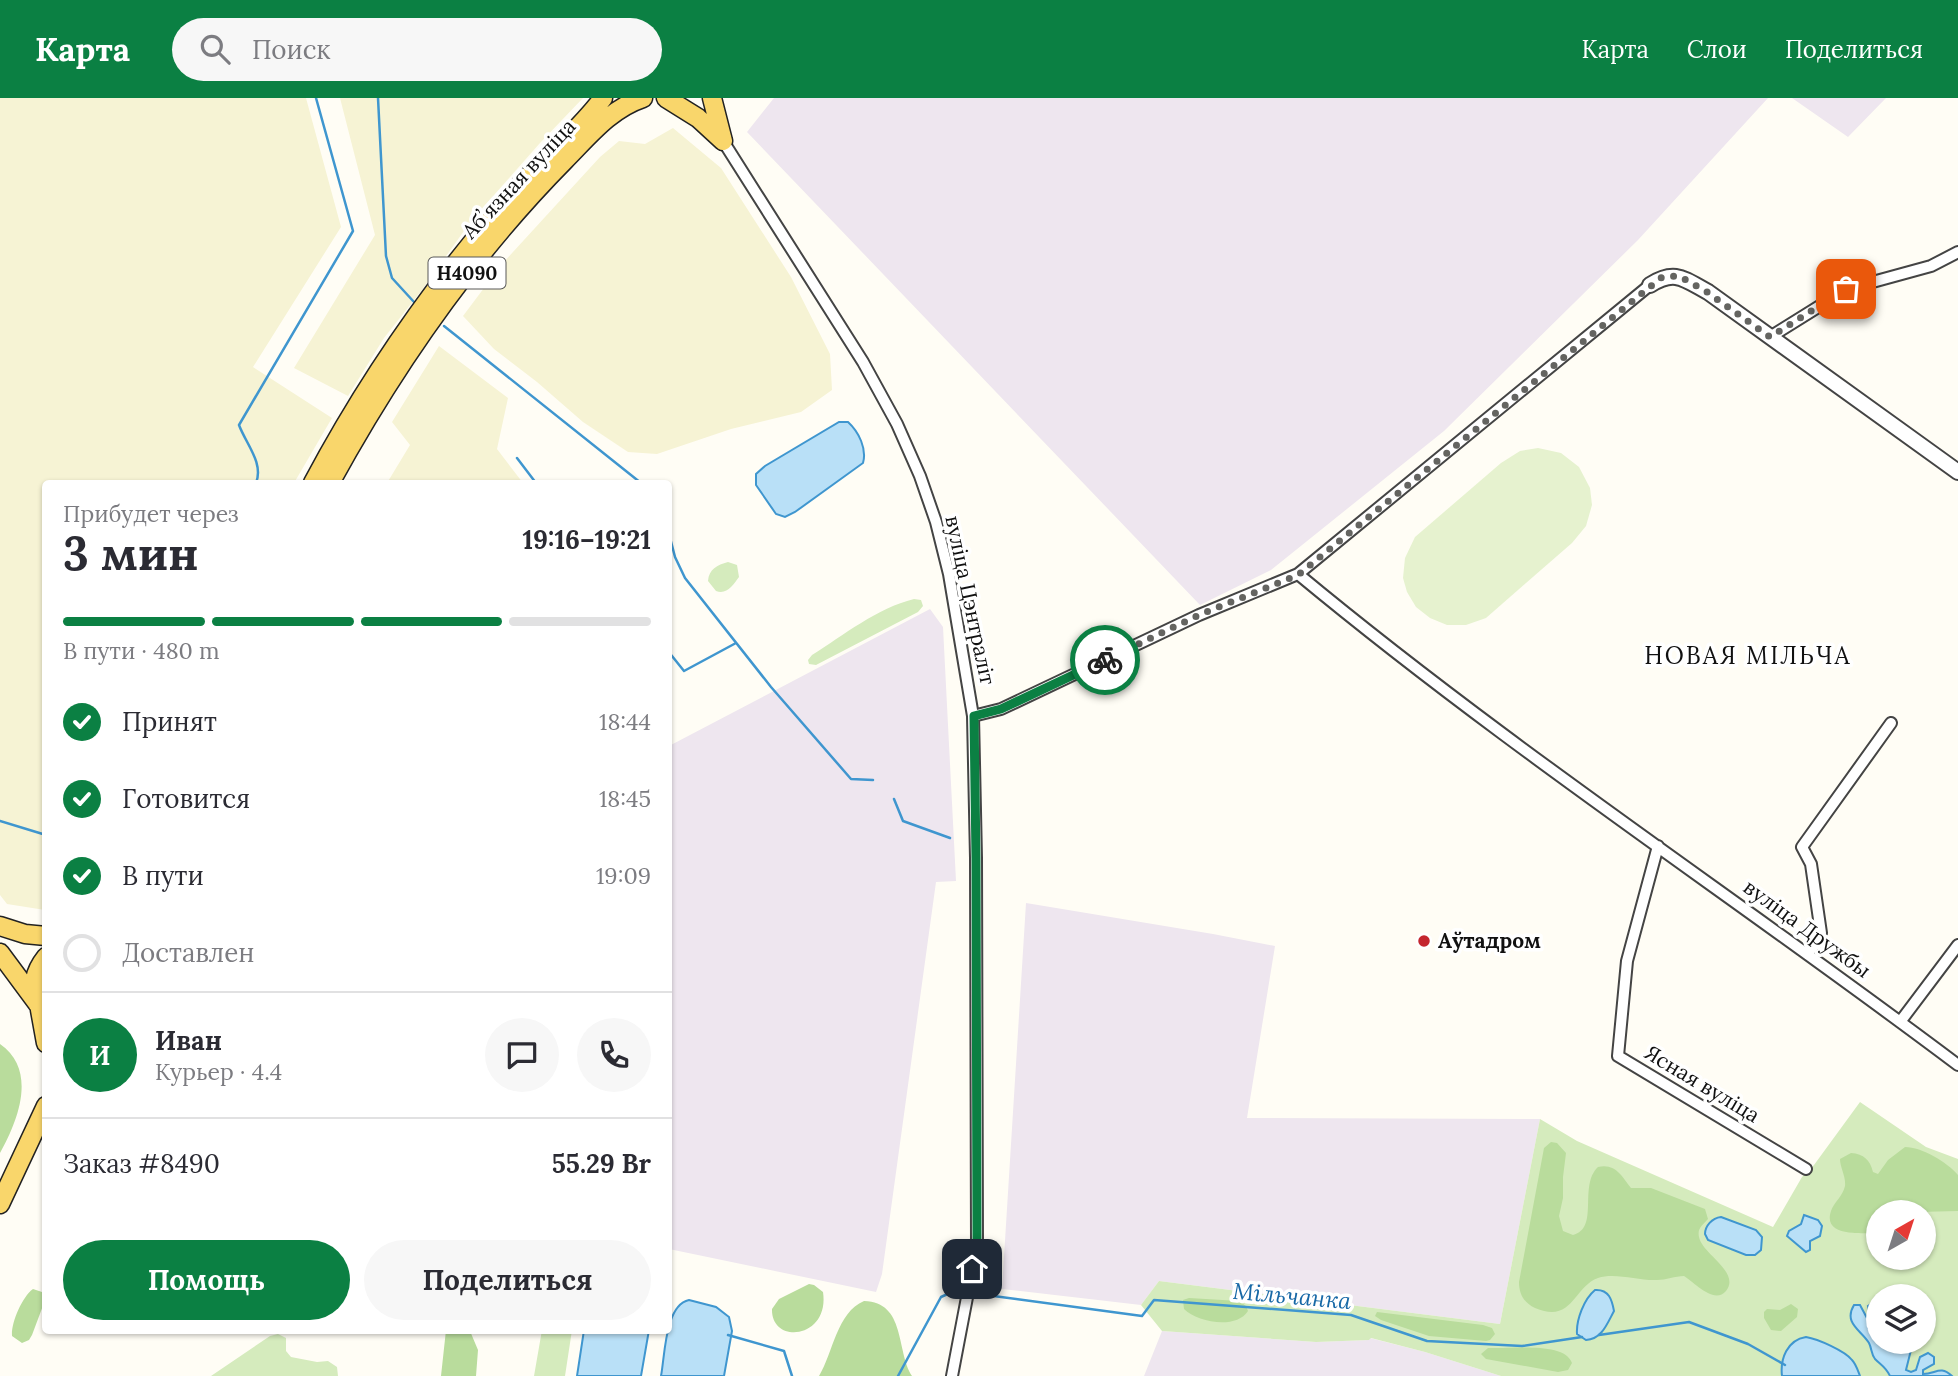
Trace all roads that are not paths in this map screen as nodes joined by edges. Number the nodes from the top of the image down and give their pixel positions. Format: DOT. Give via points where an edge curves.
graph roads {
  1 [pos="603,98"];
  2 [pos="643,98"];
  3 [pos="666,98"];
  4 [pos="712,98"];
  5 [pos="723,141"];
  6 [pos="1958,252"];
  7 [pos="1650,285"];
  8 [pos="1770,337"];
  9 [pos="1958,472"];
  10 [pos="315,480"];
  11 [pos="332,480"];
  12 [pos="1298,575"];
  13 [pos="974,716"];
  14 [pos="1891,723"];
  15 [pos="1658,846"];
  16 [pos="0,926"];
  17 [pos="42,936"];
  18 [pos="1958,945"];
  19 [pos="0,953"];
  20 [pos="1808,954"];
  21 [pos="42,962"];
  22 [pos="41,1009"];
  23 [pos="1900,1022"];
  24 [pos="1958,1065"];
  25 [pos="42,1115"];
  26 [pos="1806,1169"];
  27 [pos="0,1204"];
  28 [pos="952,1376"];
  1 -- 10 [label="main road, Абʼязная вуліца / Н4090" via="462,255 371,383"];
  2 -- 11 [label="main road, Абʼязная вуліца / Н4090" via="611,114 496,235 380,394"];
  3 -- 5 [label="main road"];
  4 -- 5 [label="main road"];
  5 -- 13 [label="street, вуліца Цэнтраліт" via="863,362 897,425 936,522"];
  6 -- 8 [label="street" via="1931,266 1846,289"];
  7 -- 8 [label="street" via="1662,277 1679,276"];
  7 -- 12 [label="street"];
  8 -- 9 [label="street"];
  12 -- 13 [label="street" via="1199,615 1001,709"];
  12 -- 15 [label="street, вуліца Дружбы"];
  13 -- 28 [label="street, вуліца Цэнтраліт" via="977,1245"];
  14 -- 20 [label="street" via="1802,847 1811,864 1821,933"];
  15 -- 20 [label="street, вуліца Дружбы"];
  15 -- 26 [label="street, Ясная вуліца" via="1627,961 1618,1056"];
  16 -- 17 [label="main road"];
  18 -- 23 [label="street"];
  19 -- 22 [label="main road"];
  20 -- 23 [label="street, вуліца Дружбы"];
  21 -- 22 [label="main road" via="34,977"];
  23 -- 24 [label="street, вуліца Дружбы"];
  25 -- 27 [label="main road"];
}
